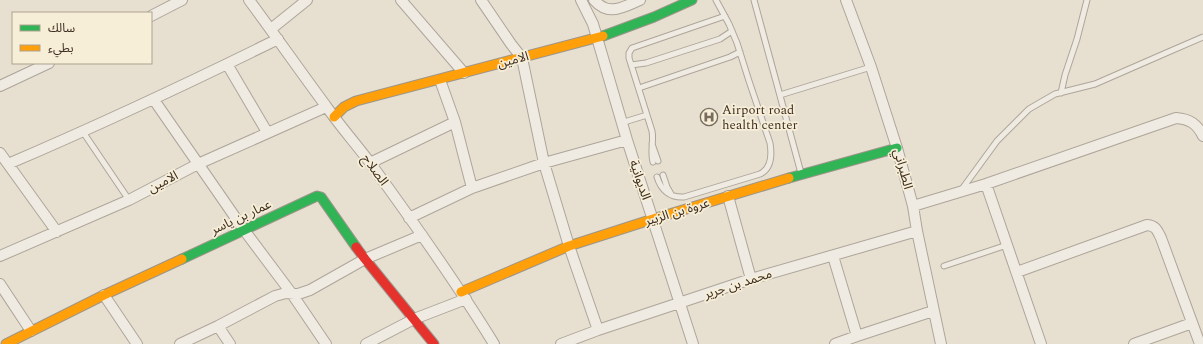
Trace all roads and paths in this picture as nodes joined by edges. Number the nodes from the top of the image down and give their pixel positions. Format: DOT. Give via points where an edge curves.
graph roads {
  1 [pos="182,0"];
  2 [pos="249,0"];
  3 [pos="307,0"];
  4 [pos="402,0"];
  5 [pos="481,0"];
  6 [pos="581,0"];
  7 [pos="594,0"];
  8 [pos="640,0"];
  9 [pos="692,0"];
  10 [pos="716,0"];
  11 [pos="754,0"];
  12 [pos="846,0"];
  13 [pos="1087,0"];
  14 [pos="152,15"];
  15 [pos="725,16"];
  16 [pos="271,28"];
  17 [pos="732,31"];
  18 [pos="1203,37"];
  19 [pos="597,38"];
  20 [pos="278,39"];
  21 [pos="740,52"];
  22 [pos="522,58"];
  23 [pos="47,64"];
  24 [pos="227,64"];
  25 [pos="632,65"];
  26 [pos="871,67"];
  27 [pos="464,73"];
  28 [pos="440,80"];
  29 [pos="0,86"];
  30 [pos="639,88"];
  31 [pos="1061,93"];
  32 [pos="780,95"];
  33 [pos="154,100"];
  34 [pos="326,107"];
  35 [pos="647,115"];
  36 [pos="334,116"];
  37 [pos="455,122"];
  38 [pos="621,123"];
  39 [pos="83,132"];
  40 [pos="268,132"];
  41 [pos="1203,136"];
  42 [pos="627,140"];
  43 [pos="652,144"];
  44 [pos="897,148"];
  45 [pos="0,153"];
  46 [pos="658,161"];
  47 [pos="653,162"];
  48 [pos="370,163"];
  49 [pos="544,163"];
  50 [pos="8,164"];
  51 [pos="198,164"];
  52 [pos="802,174"];
  53 [pos="660,176"];
  54 [pos="986,184"];
  55 [pos="472,188"];
  56 [pos="960,192"];
  57 [pos="728,196"];
  58 [pos="129,200"];
  59 [pos="913,206"];
  60 [pos="409,218"];
  61 [pos="653,219"];
  62 [pos="244,230"];
  63 [pos="917,231"];
  64 [pos="57,232"];
  65 [pos="422,234"];
  66 [pos="1008,245"];
  67 [pos="569,246"];
  68 [pos="0,256"];
  69 [pos="833,256"];
  70 [pos="366,259"];
  71 [pos="944,266"];
  72 [pos="1017,272"];
  73 [pos="751,279"];
  74 [pos="0,284"];
  75 [pos="292,294"];
  76 [pos="104,295"];
  77 [pos="464,296"];
  78 [pos="680,303"];
  79 [pos="933,311"];
  80 [pos="414,319"];
  81 [pos="1192,323"];
  82 [pos="218,326"];
  83 [pos="598,330"];
  84 [pos="31,331"];
  85 [pos="857,336"];
  86 [pos="6,344"];
  87 [pos="137,344"];
  88 [pos="180,344"];
  89 [pos="230,344"];
  90 [pos="326,344"];
  91 [pos="366,344"];
  92 [pos="434,344"];
  93 [pos="494,344"];
  94 [pos="561,344"];
  95 [pos="693,344"];
  96 [pos="835,344"];
  97 [pos="941,344"];
  98 [pos="1041,344"];
  99 [pos="1134,344"];
  100 [pos="1200,344"];
  1 -- 14 [label="street"];
  2 -- 16 [label="street, الصلاح"];
  3 -- 16 [label="street"];
  4 -- 27 [label="street"];
  5 -- 22 [label="street"];
  6 -- 19 [label="street, الديوانية"];
  7 -- 8 [label="street" via="602,7 612,10"];
  9 -- 19 [label="street, الامين"];
  10 -- 15 [label="lane"];
  11 -- 32 [label="lane"];
  12 -- 26 [label="street, الطبراني"];
  13 -- 31 [label="lane"];
  15 -- 17 [label="lane"];
  15 -- 25 [label="lane" via="632,48 629,53"];
  16 -- 20 [label="street, الصلاح"];
  17 -- 21 [label="lane"];
  17 -- 25 [label="lane" via="720,39 646,63"];
  18 -- 31 [label="lane" via="1095,84"];
  19 -- 22 [label="street, الامين"];
  19 -- 38 [label="street, الديوانية"];
  20 -- 24 [label="street"];
  20 -- 34 [label="street, الصلاح"];
  21 -- 30 [label="lane"];
  21 -- 53 [label="lane" via="770,143 769,166 760,174 680,197 662,188"];
  22 -- 27 [label="street, الامين"];
  22 -- 49 [label="street"];
  23 -- 29 [label="street"];
  24 -- 33 [label="street"];
  24 -- 40 [label="street"];
  25 -- 30 [label="lane"];
  26 -- 32 [label="lane"];
  26 -- 44 [label="street, الطبراني"];
  27 -- 28 [label="street, الامين"];
  28 -- 36 [label="street, الامين" via="356,101"];
  28 -- 37 [label="street"];
  30 -- 35 [label="lane"];
  31 -- 56 [label="lane" via="1029,109 997,141"];
  32 -- 52 [label="lane"];
  33 -- 39 [label="street"];
  33 -- 51 [label="street"];
  34 -- 36 [label="street, الصلاح"];
  34 -- 40 [label="street, الامين"];
  35 -- 38 [label="lane"];
  35 -- 43 [label="lane" via="652,131"];
  36 -- 48 [label="street, الصلاح"];
  37 -- 48 [label="street"];
  37 -- 55 [label="street"];
  38 -- 42 [label="street, الديوانية"];
  39 -- 50 [label="street"];
  39 -- 58 [label="lane"];
  40 -- 51 [label="street, الامين"];
  41 -- 54 [label="street" via="1195,124 1185,118 1176,118"];
  42 -- 49 [label="street"];
  42 -- 61 [label="street, الديوانية"];
  43 -- 46 [label="lane"];
  43 -- 47 [label="lane"];
  44 -- 52 [label="street, عروة بن الزبير"];
  44 -- 59 [label="street, الطبراني"];
  45 -- 50 [label="street"];
  48 -- 60 [label="street, الصلاح"];
  49 -- 55 [label="street"];
  49 -- 67 [label="street"];
  50 -- 64 [label="street"];
  51 -- 58 [label="street, الامين"];
  51 -- 62 [label="street"];
  52 -- 57 [label="street, عروة بن الزبير"];
  54 -- 56 [label="street"];
  54 -- 66 [label="street"];
  55 -- 60 [label="street"];
  56 -- 59 [label="street"];
  57 -- 61 [label="street, عروة بن الزبير"];
  57 -- 73 [label="street"];
  58 -- 64 [label="street, الامين"];
  59 -- 63 [label="street, الطبراني"];
  60 -- 65 [label="street, الصلاح"];
  61 -- 67 [label="street, عروة بن الزبير"];
  61 -- 78 [label="street, الديوانية"];
  62 -- 70 [label="street, عمار بن ياسر" via="317,196 321,197"];
  62 -- 75 [label="street"];
  62 -- 76 [label="street, عمار بن ياسر"];
  63 -- 69 [label="street, محمد بن جرير"];
  63 -- 79 [label="street, الطبراني"];
  64 -- 68 [label="street, الامين"];
  65 -- 70 [label="street"];
  65 -- 77 [label="street, الصلاح"];
  66 -- 71 [label="lane"];
  66 -- 72 [label="street"];
  67 -- 77 [label="street, عروة بن الزبير"];
  67 -- 83 [label="street"];
  69 -- 73 [label="street, محمد بن جرير"];
  69 -- 85 [label="street"];
  70 -- 75 [label="street" via="310,290"];
  70 -- 80 [label="street, عمار بن ياسر"];
  72 -- 81 [label="street" via="1147,225 1153,226 1161,238"];
  72 -- 98 [label="street"];
  73 -- 78 [label="street, محمد بن جرير"];
  74 -- 84 [label="street"];
  75 -- 82 [label="street" via="275,296"];
  75 -- 90 [label="street"];
  76 -- 84 [label="street, عمار بن ياسر"];
  76 -- 87 [label="street"];
  77 -- 80 [label="street, عروة بن الزبير"];
  77 -- 93 [label="street, الصلاح"];
  78 -- 83 [label="street, محمد بن جرير"];
  78 -- 95 [label="street, الديوانية"];
  79 -- 85 [label="street"];
  79 -- 97 [label="street, الطبراني"];
  80 -- 91 [label="street, عروة بن الزبير"];
  80 -- 92 [label="street, عمار بن ياسر"];
  81 -- 99 [label="street"];
  81 -- 100 [label="street"];
  82 -- 88 [label="street"];
  82 -- 89 [label="street"];
  83 -- 94 [label="street, محمد بن جرير"];
  84 -- 86 [label="street, عمار بن ياسر"];
  85 -- 96 [label="street"];
}
